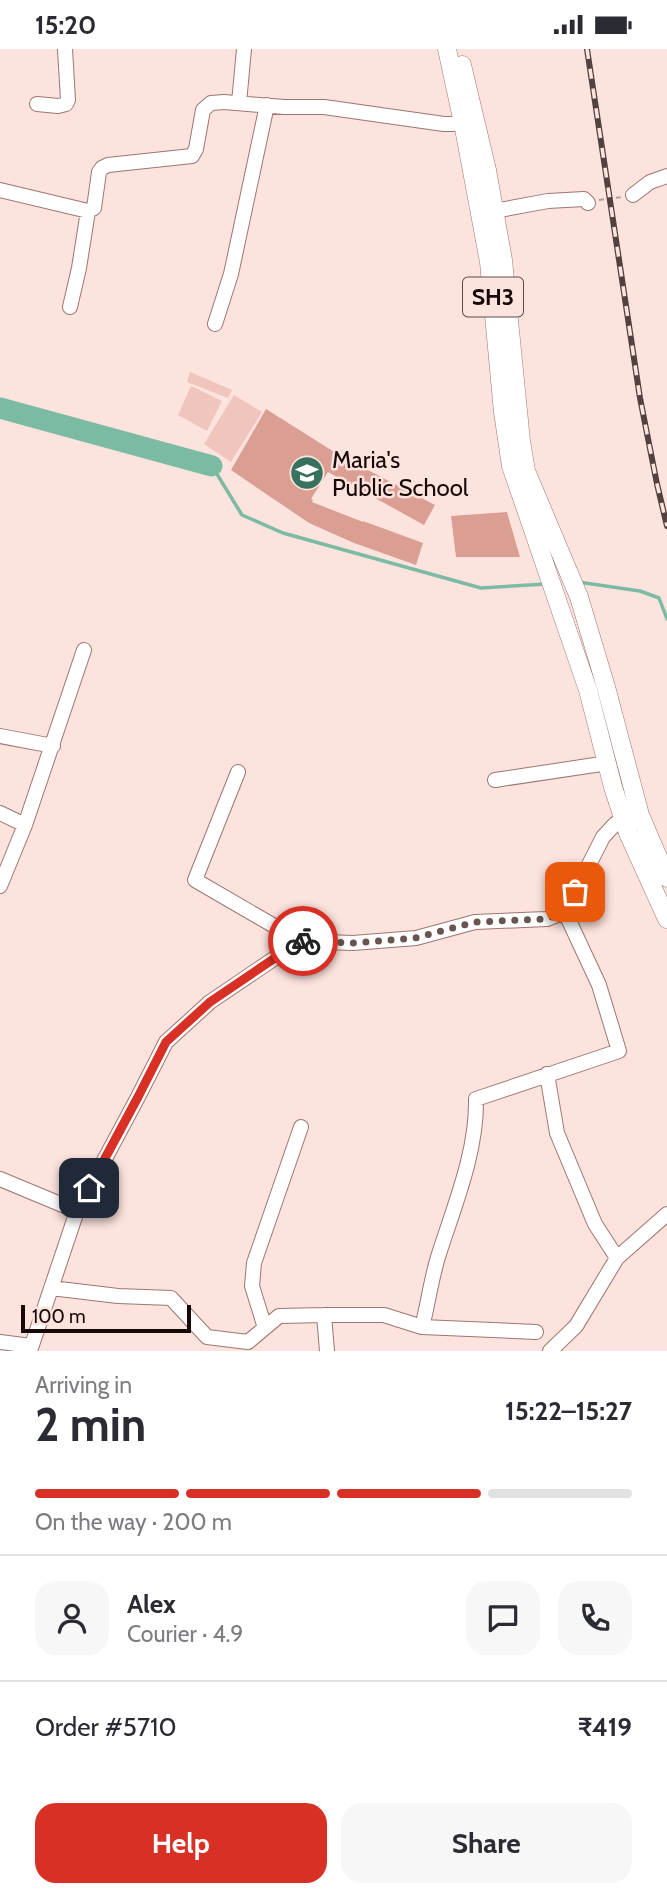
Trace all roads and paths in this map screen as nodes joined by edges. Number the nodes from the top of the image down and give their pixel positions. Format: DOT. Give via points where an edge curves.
graph roads {
  1 [pos="65,49"];
  2 [pos="244,49"];
  3 [pos="447,49"];
  4 [pos="458,49"];
  5 [pos="239,103"];
  6 [pos="37,104"];
  7 [pos="267,105"];
  8 [pos="469,121"];
  9 [pos="667,176"];
  10 [pos="0,190"];
  11 [pos="633,195"];
  12 [pos="588,203"];
  13 [pos="88,211"];
  14 [pos="494,211"];
  15 [pos="70,307"];
  16 [pos="215,324"];
  17 [pos="84,650"];
  18 [pos="0,736"];
  19 [pos="53,746"];
  20 [pos="608,763"];
  21 [pos="238,772"];
  22 [pos="495,780"];
  23 [pos="0,813"];
  24 [pos="632,818"];
  25 [pos="25,825"];
  26 [pos="667,878"];
  27 [pos="0,886"];
  28 [pos="565,912"];
  29 [pos="667,919"];
  30 [pos="300,941"];
  31 [pos="547,1074"];
  32 [pos="300,1127"];
  33 [pos="0,1179"];
  34 [pos="77,1210"];
  35 [pos="667,1214"];
  36 [pos="617,1258"];
  37 [pos="51,1288"];
  38 [pos="324,1315"];
  39 [pos="422,1327"];
  40 [pos="265,1328"];
  41 [pos="536,1332"];
  42 [pos="0,1342"];
  43 [pos="30,1349"];
  44 [pos="327,1351"];
  45 [pos="550,1351"];
  1 -- 6 [label="street" via="66,104"];
  2 -- 5 [label="street"];
  3 -- 8 [label="main road, SH3"];
  4 -- 8 [label="main road, SH3"];
  5 -- 7 [label="street"];
  5 -- 13 [label="street" via="211,103 203,110 192,156 102,168 94,208"];
  7 -- 8 [label="street" via="324,107 444,124"];
  7 -- 16 [label="street" via="231,274"];
  8 -- 14 [label="main road, SH3"];
  8 -- 20 [label="main road, SH3" via="511,466 589,690"];
  9 -- 11 [label="street"];
  10 -- 13 [label="street"];
  11 -- 12 [label="path"];
  12 -- 14 [label="street" via="584,199 548,201"];
  13 -- 15 [label="street"];
  14 -- 24 [label="main road, SH3" via="523,460 579,597 606,687"];
  17 -- 19 [label="street"];
  18 -- 19 [label="street"];
  19 -- 25 [label="street"];
  20 -- 22 [label="street"];
  20 -- 24 [label="main road, SH3"];
  21 -- 30 [label="street" via="195,880"];
  23 -- 25 [label="street"];
  24 -- 26 [label="main road, SH3"];
  24 -- 28 [label="street" via="615,824 603,837"];
  24 -- 29 [label="main road, SH3" via="628,833"];
  25 -- 27 [label="street"];
  28 -- 30 [label="street" via="547,919 475,922 415,938"];
  28 -- 31 [label="street" via="599,985 620,1051"];
  30 -- 34 [label="street" via="210,1002 166,1042"];
  31 -- 36 [label="street" via="557,1133 595,1224"];
  31 -- 39 [label="street" via="476,1098 461,1192 438,1259"];
  32 -- 40 [label="street" via="254,1263 252,1286"];
  33 -- 34 [label="street"];
  34 -- 37 [label="street"];
  35 -- 36 [label="street"];
  36 -- 45 [label="street" via="576,1326"];
  37 -- 40 [label="street" via="172,1298 207,1337 248,1342"];
  37 -- 43 [label="street"];
  38 -- 39 [label="street" via="384,1315"];
  38 -- 40 [label="street" via="279,1316"];
  38 -- 44 [label="street"];
  39 -- 41 [label="street"];
  42 -- 43 [label="street"];
}
